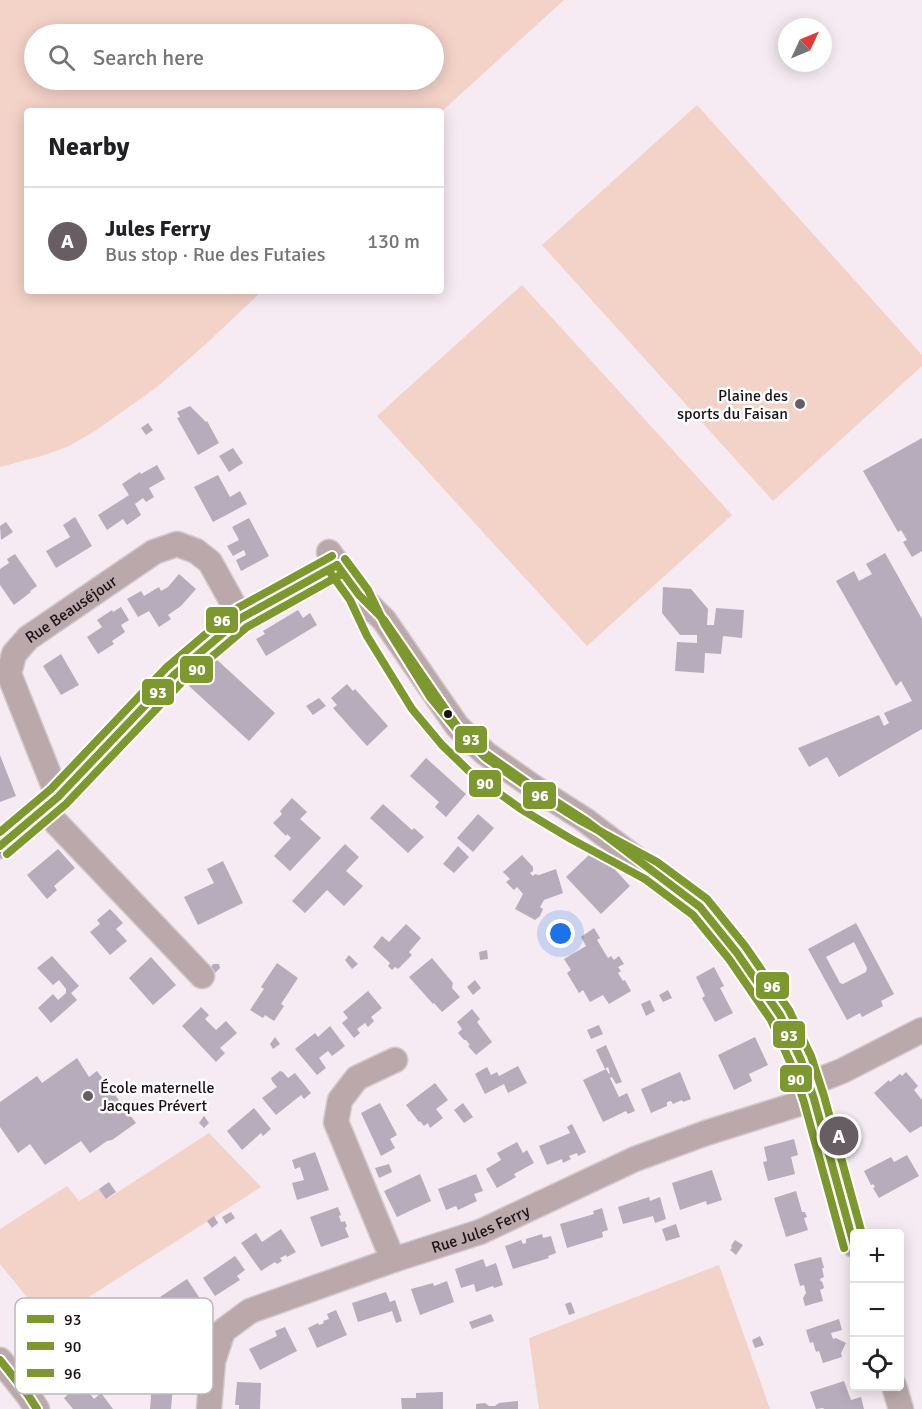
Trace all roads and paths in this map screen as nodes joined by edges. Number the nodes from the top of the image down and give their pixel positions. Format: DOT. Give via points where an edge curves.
graph roads {
  1 [pos="241,618"];
  2 [pos="51,803"];
  3 [pos="0,846"];
  4 [pos="202,976"];
  5 [pos="922,1030"];
  6 [pos="395,1060"];
  7 [pos="812,1091"];
  8 [pos="851,1229"];
  9 [pos="393,1260"];
  10 [pos="0,1360"];
  11 [pos="213,1361"];
  12 [pos="15,1379"];
  13 [pos="896,1391"];
  14 [pos="27,1394"];
  15 [pos="210,1394"];
  16 [pos="37,1409"];
  17 [pos="209,1409"];
  18 [pos="901,1409"];
  1 -- 2 [label="street" via="175,674"];
  1 -- 2 [label="street, Rue Beauséjour" via="210,562 177,544 154,552 28,638 14,654 9,674"];
  1 -- 7 [label="street" via="333,559 359,595 421,703 479,766 576,830 651,870 700,906 780,1015"];
  2 -- 3 [label="street"];
  2 -- 4 [label="street"];
  5 -- 7 [label="street, Rue Jules Ferry"];
  6 -- 9 [label="street" via="357,1078 340,1100 336,1122"];
  7 -- 8 [label="street"];
  7 -- 9 [label="street, Rue Jules Ferry" via="635,1159 480,1232"];
  9 -- 11 [label="street, Rue Jules Ferry" via="250,1311 223,1331"];
  10 -- 12 [label="street"];
  13 -- 18 [label="street"];
  14 -- 16 [label="street"];
  15 -- 17 [label="street, Rue Jules Ferry"];
}
